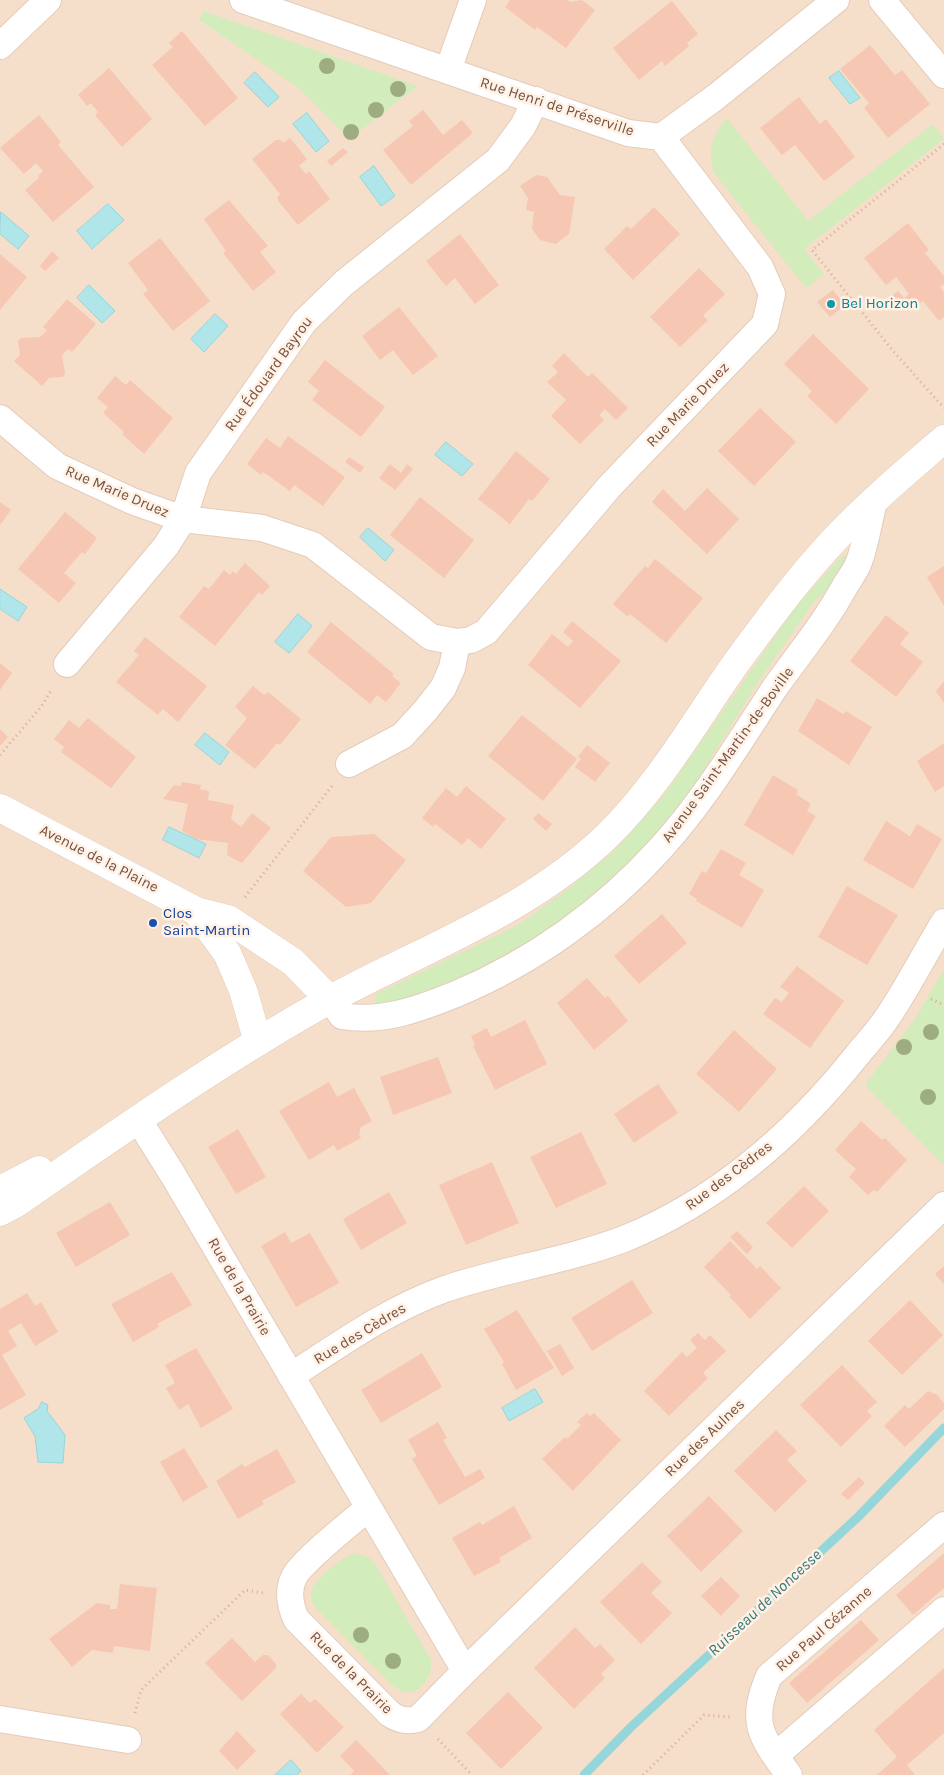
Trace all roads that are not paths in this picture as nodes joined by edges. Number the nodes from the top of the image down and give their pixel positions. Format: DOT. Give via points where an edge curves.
graph roads {
  1 [pos="48,0"];
  2 [pos="243,0"];
  3 [pos="836,0"];
  4 [pos="882,0"];
  5 [pos="466,7"];
  6 [pos="0,46"];
  7 [pos="448,70"];
  8 [pos="944,75"];
  9 [pos="536,100"];
  10 [pos="661,137"];
  11 [pos="0,418"];
  12 [pos="944,439"];
  13 [pos="874,501"];
  14 [pos="183,519"];
  15 [pos="457,642"];
  16 [pos="67,664"];
  17 [pos="349,764"];
  18 [pos="0,808"];
  19 [pos="196,911"];
  20 [pos="944,922"];
  21 [pos="330,1000"];
  22 [pos="258,1042"];
  23 [pos="138,1119"];
  24 [pos="0,1190"];
  25 [pos="944,1205"];
  26 [pos="0,1212"];
  27 [pos="291,1376"];
  28 [pos="368,1508"];
  29 [pos="944,1526"];
  30 [pos="944,1610"];
  31 [pos="465,1671"];
  32 [pos="0,1719"];
  33 [pos="128,1740"];
  34 [pos="782,1765"];
  1 -- 6 [label="street"];
  2 -- 7 [label="street, Rue Henri de Préserville"];
  3 -- 10 [label="street"];
  4 -- 8 [label="street"];
  5 -- 7 [label="street"];
  7 -- 9 [label="street, Rue Henri de Préserville"];
  9 -- 10 [label="street, Rue Henri de Préserville" via="628,133"];
  9 -- 14 [label="street, Rue Édouard Bayrou" via="523,126 498,160 344,283 304,322 198,473"];
  10 -- 15 [label="street, Rue Marie Druez" via="760,267 772,294 764,324 610,486 486,632 472,640"];
  11 -- 14 [label="street, Rue Marie Druez" via="57,466 132,501"];
  12 -- 13 [label="street"];
  13 -- 21 [label="street" via="834,540 786,597 644,794 608,835 566,870 509,908"];
  13 -- 21 [label="street, Avenue Saint-Martin-de-Boville" via="858,563 831,611 695,806 659,850 619,890 580,922 521,962 438,1001 389,1016 363,1020 342,1016"];
  14 -- 15 [label="street, Rue Marie Druez" via="262,528 313,545 431,636"];
  14 -- 16 [label="street, Rue Édouard Bayrou" via="166,546"];
  15 -- 17 [label="street" via="452,668 443,688 425,711 402,736"];
  18 -- 19 [label="street, Avenue de la Plaine"];
  19 -- 21 [label="street, Avenue de la Plaine" via="228,919 293,962"];
  19 -- 22 [label="street, Avenue de la Plaine" via="227,953 243,990"];
  20 -- 27 [label="street, Rue des Cèdres" via="888,1016 841,1076 794,1125 749,1165 702,1200 652,1227 601,1247 444,1290 381,1318"];
  21 -- 22 [label="street"];
  22 -- 23 [label="street"];
  23 -- 24 [label="street"];
  23 -- 26 [label="street"];
  23 -- 27 [label="street, Rue de la Prairie"];
  25 -- 31 [label="street, Rue des Aulnes"];
  27 -- 28 [label="street, Rue de la Prairie"];
  28 -- 31 [label="street, Rue de la Prairie"];
  28 -- 31 [label="street, Rue de la Prairie" via="294,1576 290,1597 296,1618 390,1714 406,1721 418,1719"];
  29 -- 34 [label="street, Rue Paul Cézanne" via="768,1676 760,1697 759,1721 765,1743"];
  30 -- 34 [label="street, Rue Paul Cézanne"];
  32 -- 33 [label="street"];
}
